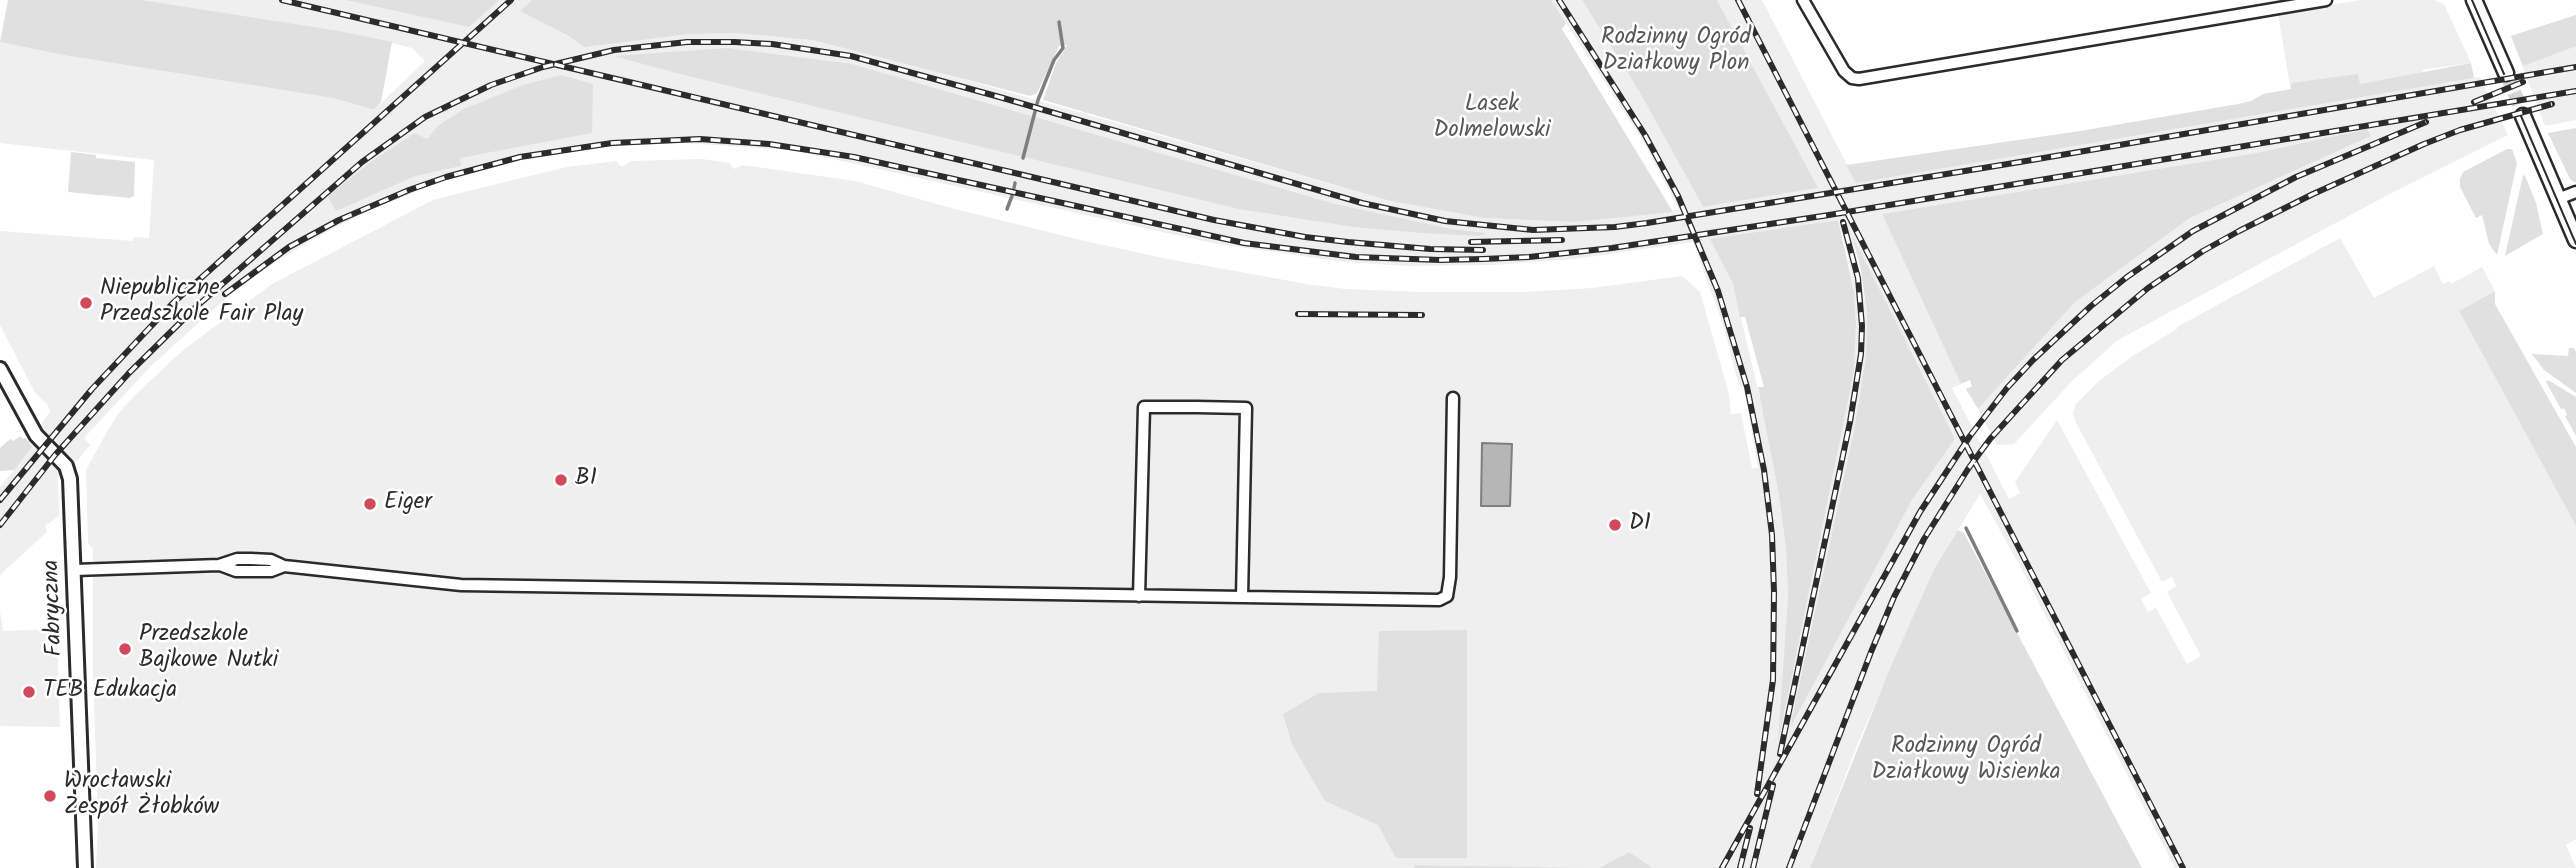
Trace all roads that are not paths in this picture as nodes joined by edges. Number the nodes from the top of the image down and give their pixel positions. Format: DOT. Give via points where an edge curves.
graph roads {
  1 [pos="1803,0"];
  2 [pos="2326,0"];
  3 [pos="2474,0"];
  4 [pos="2506,74"];
  5 [pos="2521,109"];
  6 [pos="2576,192"];
  7 [pos="2558,199"];
  8 [pos="2576,240"];
  9 [pos="0,369"];
  10 [pos="1453,398"];
  11 [pos="75,570"];
  12 [pos="1139,596"];
  13 [pos="1242,597"];
  14 [pos="85,868"];
  1 -- 2 [label="street" via="1844,71 1859,79"];
  3 -- 4 [label="main road"];
  5 -- 7 [label="main road"];
  6 -- 7 [label="street"];
  7 -- 8 [label="main road"];
  9 -- 11 [label="street, Fabryczna" via="36,435 66,466"];
  10 -- 13 [label="street" via="1447,596 1429,601"];
  11 -- 12 [label="street" via="219,565 236,571 271,572 284,566 461,585"];
  11 -- 14 [label="street, Fabryczna"];
  12 -- 13 [label="street"];
  12 -- 13 [label="street" via="1144,407 1197,407 1246,408"];
}
